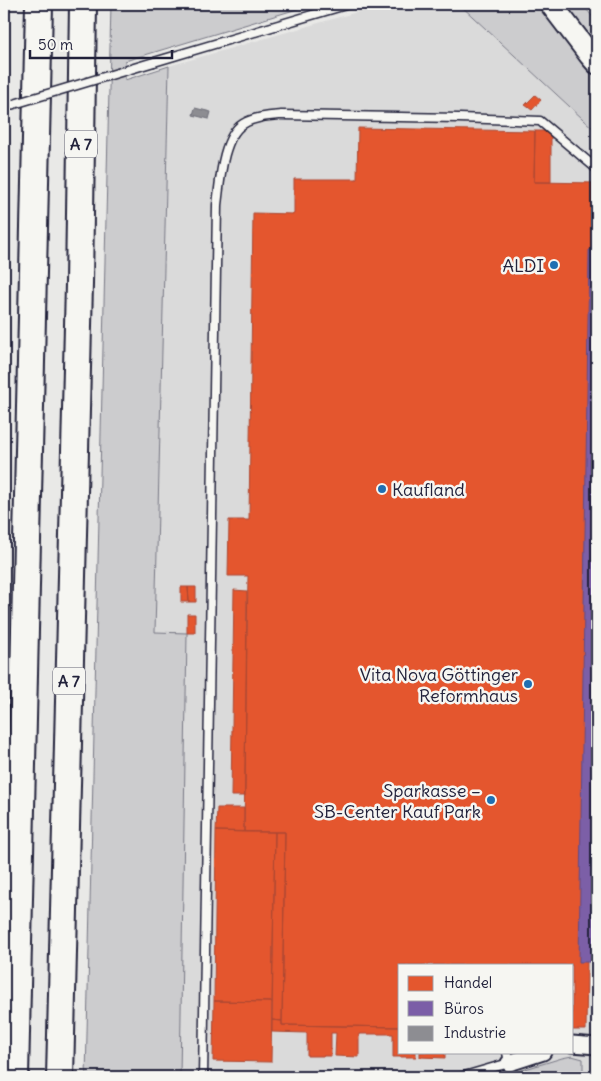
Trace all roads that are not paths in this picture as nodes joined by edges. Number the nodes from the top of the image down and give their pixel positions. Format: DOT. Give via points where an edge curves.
graph roads {
  1 [pos="39,4"];
  2 [pos="82,4"];
  3 [pos="348,4"];
  4 [pos="551,4"];
  5 [pos="597,62"];
  6 [pos="4,107"];
  7 [pos="597,169"];
  8 [pos="574,1044"];
  9 [pos="597,1046"];
  10 [pos="529,1054"];
  11 [pos="508,1057"];
  12 [pos="15,1077"];
  13 [pos="60,1077"];
  14 [pos="203,1077"];
  15 [pos="462,1077"];
  1 -- 12 [label="highway"];
  2 -- 13 [label="highway, A 7" via="79,284"];
  3 -- 6 [label="lane, bridge"];
  4 -- 5 [label="main road"];
  7 -- 14 [label="lane" via="540,120 268,116 242,124 232,135 225,151 217,205"];
  8 -- 9 [label="street"];
  10 -- 11 [label="street"];
  11 -- 15 [label="lane"];
}
